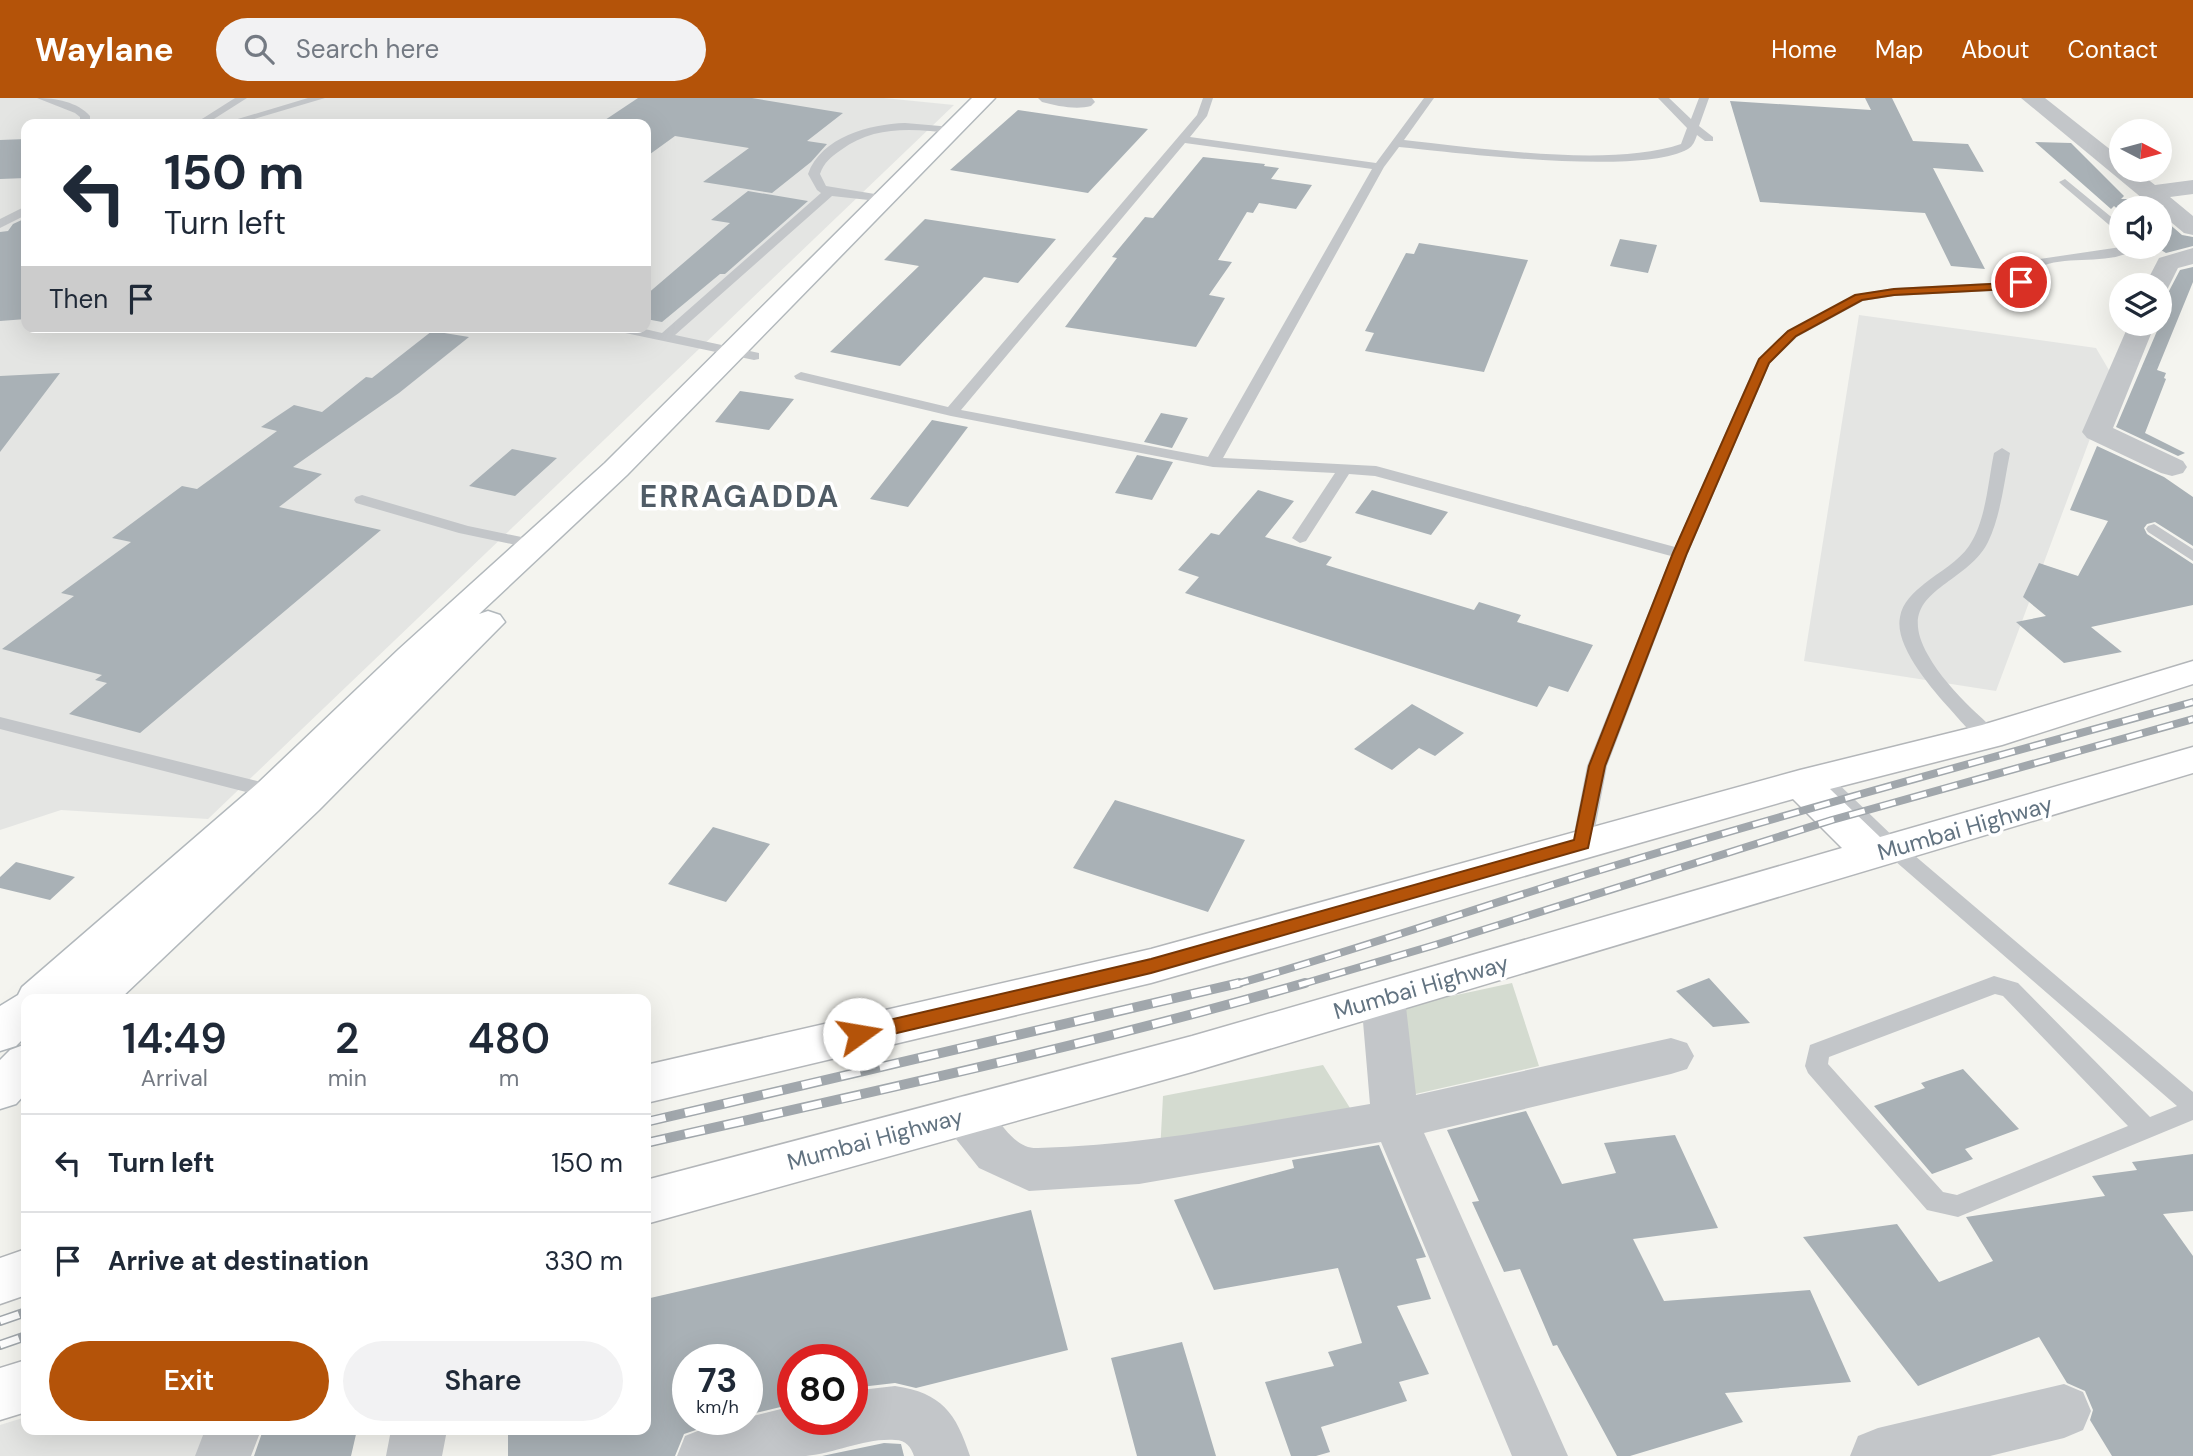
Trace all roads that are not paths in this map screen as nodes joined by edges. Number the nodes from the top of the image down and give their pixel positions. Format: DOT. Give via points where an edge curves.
graph roads {
  1 [pos="42,98"];
  2 [pos="242,98"];
  3 [pos="320,98"];
  4 [pos="984,98"];
  5 [pos="1011,98"];
  6 [pos="1049,98"];
  7 [pos="1208,98"];
  8 [pos="1429,98"];
  9 [pos="1663,98"];
  10 [pos="1704,98"];
  11 [pos="2032,98"];
  12 [pos="1084,102"];
  13 [pos="85,119"];
  14 [pos="207,119"];
  15 [pos="244,119"];
  16 [pos="1693,127"];
  17 [pos="952,130"];
  18 [pos="1182,139"];
  19 [pos="1709,139"];
  20 [pos="1396,143"];
  21 [pos="2109,159"];
  22 [pos="1379,167"];
  23 [pos="2065,181"];
  24 [pos="2137,182"];
  25 [pos="2193,187"];
  26 [pos="829,192"];
  27 [pos="2151,193"];
  28 [pos="883,200"];
  29 [pos="21,214"];
  30 [pos="2109,220"];
  31 [pos="3,221"];
  32 [pos="2193,228"];
  33 [pos="2109,253"];
  34 [pos="2193,256"];
  35 [pos="2163,273"];
  36 [pos="645,333"];
  37 [pos="2137,336"];
  38 [pos="665,337"];
  39 [pos="743,354"];
  40 [pos="801,376"];
  41 [pos="951,412"];
  42 [pos="2001,453"];
  43 [pos="1213,462"];
  44 [pos="1345,468"];
  45 [pos="2186,469"];
  46 [pos="362,500"];
  47 [pos="2154,529"];
  48 [pos="1300,538"];
  49 [pos="535,544"];
  50 [pos="1680,553"];
  51 [pos="2193,556"];
  52 [pos="2193,673"];
  53 [pos="0,723"];
  54 [pos="1989,736"];
  55 [pos="2193,760"];
  56 [pos="1810,781"];
  57 [pos="272,792"];
  58 [pos="305,800"];
  59 [pos="1582,844"];
  60 [pos="1884,852"];
  61 [pos="44,994"];
  62 [pos="97,994"];
  63 [pos="1383,998"];
  64 [pos="21,1014"];
  65 [pos="0,1033"];
  66 [pos="1671,1056"];
  67 [pos="21,1068"];
  68 [pos="651,1083"];
  69 [pos="0,1090"];
  70 [pos="2193,1108"];
  71 [pos="965,1115"];
  72 [pos="1395,1120"];
  73 [pos="2146,1129"];
  74 [pos="651,1201"];
  75 [pos="21,1388"];
  76 [pos="0,1395"];
  77 [pos="2064,1411"];
  78 [pos="868,1415"];
  79 [pos="231,1435"];
  80 [pos="418,1435"];
  81 [pos="784,1435"];
  82 [pos="223,1456"];
  83 [pos="414,1456"];
  84 [pos="705,1456"];
  85 [pos="942,1456"];
  86 [pos="1540,1456"];
  87 [pos="1878,1456"];
  1 -- 13 [label="lane" via="79,111"];
  2 -- 14 [label="lane"];
  3 -- 15 [label="lane"];
  4 -- 17 [label="main road"];
  5 -- 39 [label="main road"];
  6 -- 12 [label="street"];
  7 -- 18 [label="lane" via="1202,116"];
  8 -- 20 [label="lane"];
  9 -- 16 [label="lane"];
  10 -- 16 [label="lane"];
  11 -- 21 [label="street"];
  16 -- 19 [label="lane"];
  16 -- 20 [label="lane" via="1692,139 1685,146 1654,155 1549,155"];
  17 -- 26 [label="lane" via="899,126 849,136 816,164 816,181"];
  17 -- 28 [label="main road"];
  18 -- 22 [label="lane"];
  18 -- 41 [label="lane"];
  20 -- 22 [label="lane"];
  22 -- 43 [label="lane"];
  23 -- 30 [label="lane"];
  24 -- 27 [label="street"];
  25 -- 27 [label="street"];
  26 -- 28 [label="lane"];
  26 -- 38 [label="lane"];
  27 -- 32 [label="street"];
  28 -- 39 [label="main road"];
  29 -- 31 [label="lane"];
  33 -- 50 [label="lane" via="2037,263 2021,282 2010,286 1859,298 1792,334 1763,361"];
  34 -- 35 [label="street" via="2168,263"];
  36 -- 38 [label="lane"];
  37 -- 45 [label="street" via="2097,432"];
  38 -- 39 [label="lane"];
  39 -- 49 [label="main road"];
  39 -- 58 [label="main road" via="642,471"];
  40 -- 41 [label="lane"];
  41 -- 43 [label="lane"];
  42 -- 54 [label="lane" via="1993,501 1976,550 1911,606 1907,622 1916,650 1930,672 1963,713"];
  43 -- 44 [label="lane"];
  44 -- 48 [label="lane"];
  44 -- 50 [label="lane" via="1376,471"];
  46 -- 49 [label="lane" via="465,530"];
  47 -- 51 [label="lane"];
  49 -- 57 [label="main road"];
  50 -- 59 [label="lane" via="1597,766"];
  52 -- 54 [label="main road"];
  53 -- 57 [label="lane"];
  54 -- 56 [label="main road"];
  55 -- 60 [label="main road, Mumbai Highway"];
  56 -- 59 [label="main road"];
  56 -- 60 [label="main road"];
  57 -- 58 [label="lane"];
  57 -- 61 [label="main road"];
  58 -- 62 [label="main road"];
  59 -- 68 [label="main road" via="1151,966"];
  60 -- 63 [label="main road, Mumbai Highway"];
  60 -- 70 [label="lane"];
  63 -- 71 [label="main road, Mumbai Highway"];
  63 -- 72 [label="street"];
  64 -- 65 [label="main road"];
  66 -- 72 [label="street"];
  67 -- 69 [label="main road"];
  70 -- 73 [label="lane"];
  71 -- 72 [label="street" via="996,1153 1029,1170 1139,1163"];
  71 -- 74 [label="main road, Mumbai Highway"];
  72 -- 86 [label="street"];
  73 -- 73 [label="lane" via="1958,1206 1936,1202 1816,1066 1818,1051 1994,985 2010,989"];
  75 -- 76 [label="main road"];
  77 -- 87 [label="street"];
  78 -- 85 [label="street" via="906,1413 927,1427"];
  79 -- 82 [label="street"];
  80 -- 83 [label="street"];
  81 -- 84 [label="street"];
}
